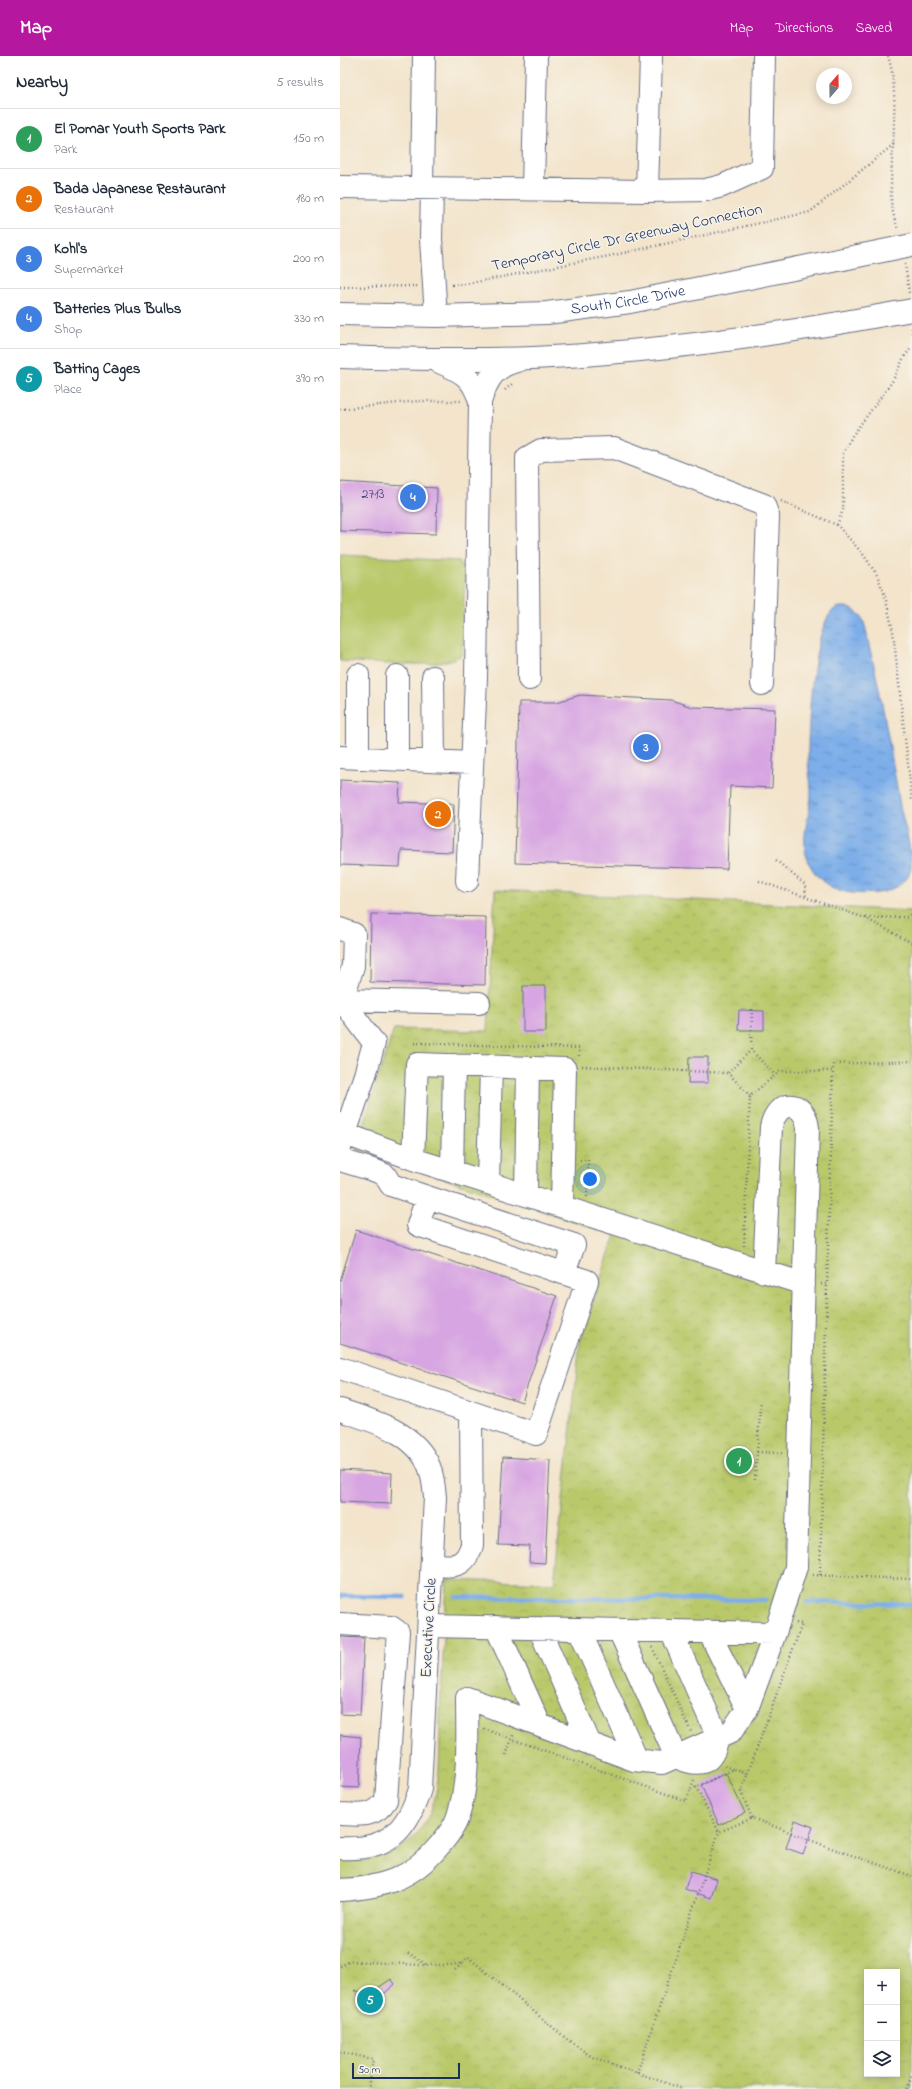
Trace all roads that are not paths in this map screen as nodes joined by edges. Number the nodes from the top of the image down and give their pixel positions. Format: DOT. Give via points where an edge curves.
graph roads {
  1 [pos="424,56"];
  2 [pos="536,56"];
  3 [pos="651,56"];
  4 [pos="764,56"];
  5 [pos="340,187"];
  6 [pos="427,187"];
  7 [pos="533,189"];
  8 [pos="647,191"];
  9 [pos="912,245"];
  10 [pos="912,310"];
  11 [pos="340,314"];
  12 [pos="436,316"];
  13 [pos="340,357"];
  14 [pos="532,358"];
  15 [pos="432,359"];
  16 [pos="471,401"];
  17 [pos="358,674"];
  18 [pos="397,676"];
  19 [pos="433,676"];
  20 [pos="529,679"];
  21 [pos="762,684"];
  22 [pos="349,757"];
  23 [pos="397,759"];
  24 [pos="434,761"];
  25 [pos="472,763"];
  26 [pos="467,881"];
  27 [pos="340,929"];
  28 [pos="341,1003"];
  29 [pos="479,1003"];
  30 [pos="454,1065"];
  31 [pos="491,1066"];
  32 [pos="528,1068"];
  33 [pos="342,1138"];
  34 [pos="413,1159"];
  35 [pos="340,1160"];
  36 [pos="452,1172"];
  37 [pos="488,1183"];
  38 [pos="526,1194"];
  39 [pos="427,1197"];
  40 [pos="562,1206"];
  41 [pos="754,1269"];
  42 [pos="564,1273"];
  43 [pos="804,1284"];
  44 [pos="340,1368"];
  45 [pos="340,1410"];
  46 [pos="471,1412"];
  47 [pos="432,1565"];
  48 [pos="340,1624"];
  49 [pos="429,1626"];
  50 [pos="496,1627"];
  51 [pos="783,1627"];
  52 [pos="539,1628"];
  53 [pos="579,1629"];
  54 [pos="619,1630"];
  55 [pos="671,1631"];
  56 [pos="709,1632"];
  57 [pos="747,1709"];
  58 [pos="392,1721"];
  59 [pos="424,1724"];
  60 [pos="540,1725"];
  61 [pos="718,1737"];
  62 [pos="590,1744"];
  63 [pos="676,1757"];
  64 [pos="637,1760"];
  65 [pos="340,1814"];
  66 [pos="340,1848"];
  67 [pos="340,1890"];
  1 -- 6 [label="street"];
  2 -- 7 [label="street"];
  3 -- 8 [label="street"];
  4 -- 8 [label="street" via="762,168 722,186 706,190"];
  5 -- 6 [label="street"];
  6 -- 7 [label="street"];
  6 -- 12 [label="street"];
  7 -- 8 [label="street"];
  9 -- 12 [label="street, South Circle Drive, bridge" via="630,302 547,313"];
  10 -- 14 [label="street, bridge" via="752,338"];
  11 -- 12 [label="street, South Circle Drive"];
  13 -- 15 [label="street"];
  14 -- 15 [label="street"];
  14 -- 16 [label="street" via="510,362 498,370"];
  15 -- 16 [label="street" via="452,367 471,380 476,388"];
  16 -- 25 [label="street" via="476,678"];
  17 -- 22 [label="street"];
  18 -- 23 [label="street"];
  19 -- 24 [label="street"];
  20 -- 21 [label="street" via="527,458 541,450 614,448 764,505 768,516"];
  22 -- 23 [label="street"];
  23 -- 24 [label="street"];
  24 -- 25 [label="street"];
  25 -- 26 [label="street"];
  27 -- 28 [label="street" via="354,934 353,966"];
  28 -- 29 [label="street"];
  28 -- 33 [label="street" via="374,1043"];
  30 -- 31 [label="street"];
  30 -- 34 [label="street" via="417,1064"];
  30 -- 36 [label="street"];
  31 -- 32 [label="street"];
  31 -- 37 [label="street"];
  32 -- 38 [label="street"];
  32 -- 40 [label="street" via="565,1069"];
  33 -- 34 [label="street"];
  34 -- 36 [label="street"];
  35 -- 39 [label="street" via="376,1171 385,1175 391,1185"];
  36 -- 37 [label="street"];
  37 -- 38 [label="street"];
  38 -- 40 [label="street"];
  39 -- 42 [label="street" via="418,1226"];
  39 -- 42 [label="street" via="574,1245"];
  40 -- 41 [label="street"];
  41 -- 43 [label="street"];
  41 -- 43 [label="street" via="771,1127 776,1112 789,1105 803,1112 808,1128"];
  42 -- 46 [label="street" via="587,1281 536,1434"];
  43 -- 51 [label="street" via="796,1567"];
  44 -- 46 [label="street"];
  45 -- 47 [label="street, Executive Circle" via="393,1429 415,1445 429,1466 435,1497"];
  46 -- 47 [label="street" via="472,1545 464,1561 455,1566"];
  47 -- 49 [label="street, Executive Circle"];
  48 -- 58 [label="street" via="391,1627 398,1632"];
  49 -- 50 [label="street"];
  49 -- 59 [label="street, Executive Circle"];
  50 -- 52 [label="street"];
  50 -- 60 [label="street"];
  51 -- 56 [label="street"];
  51 -- 57 [label="street"];
  52 -- 53 [label="street"];
  52 -- 62 [label="street"];
  53 -- 54 [label="street"];
  53 -- 64 [label="street"];
  54 -- 55 [label="street"];
  54 -- 63 [label="street"];
  55 -- 56 [label="street"];
  55 -- 61 [label="street"];
  56 -- 57 [label="street"];
  57 -- 61 [label="street" via="731,1732"];
  58 -- 59 [label="street"];
  58 -- 65 [label="street" via="386,1800 381,1809 365,1815"];
  59 -- 66 [label="street, Executive Circle" via="420,1789 406,1823 396,1834 381,1843"];
  60 -- 62 [label="street"];
  60 -- 67 [label="street" via="468,1698 463,1797 458,1817 447,1837 429,1858 412,1872 368,1889"];
  61 -- 63 [label="street"];
  62 -- 64 [label="street"];
  63 -- 64 [label="street" via="662,1763"];
}
